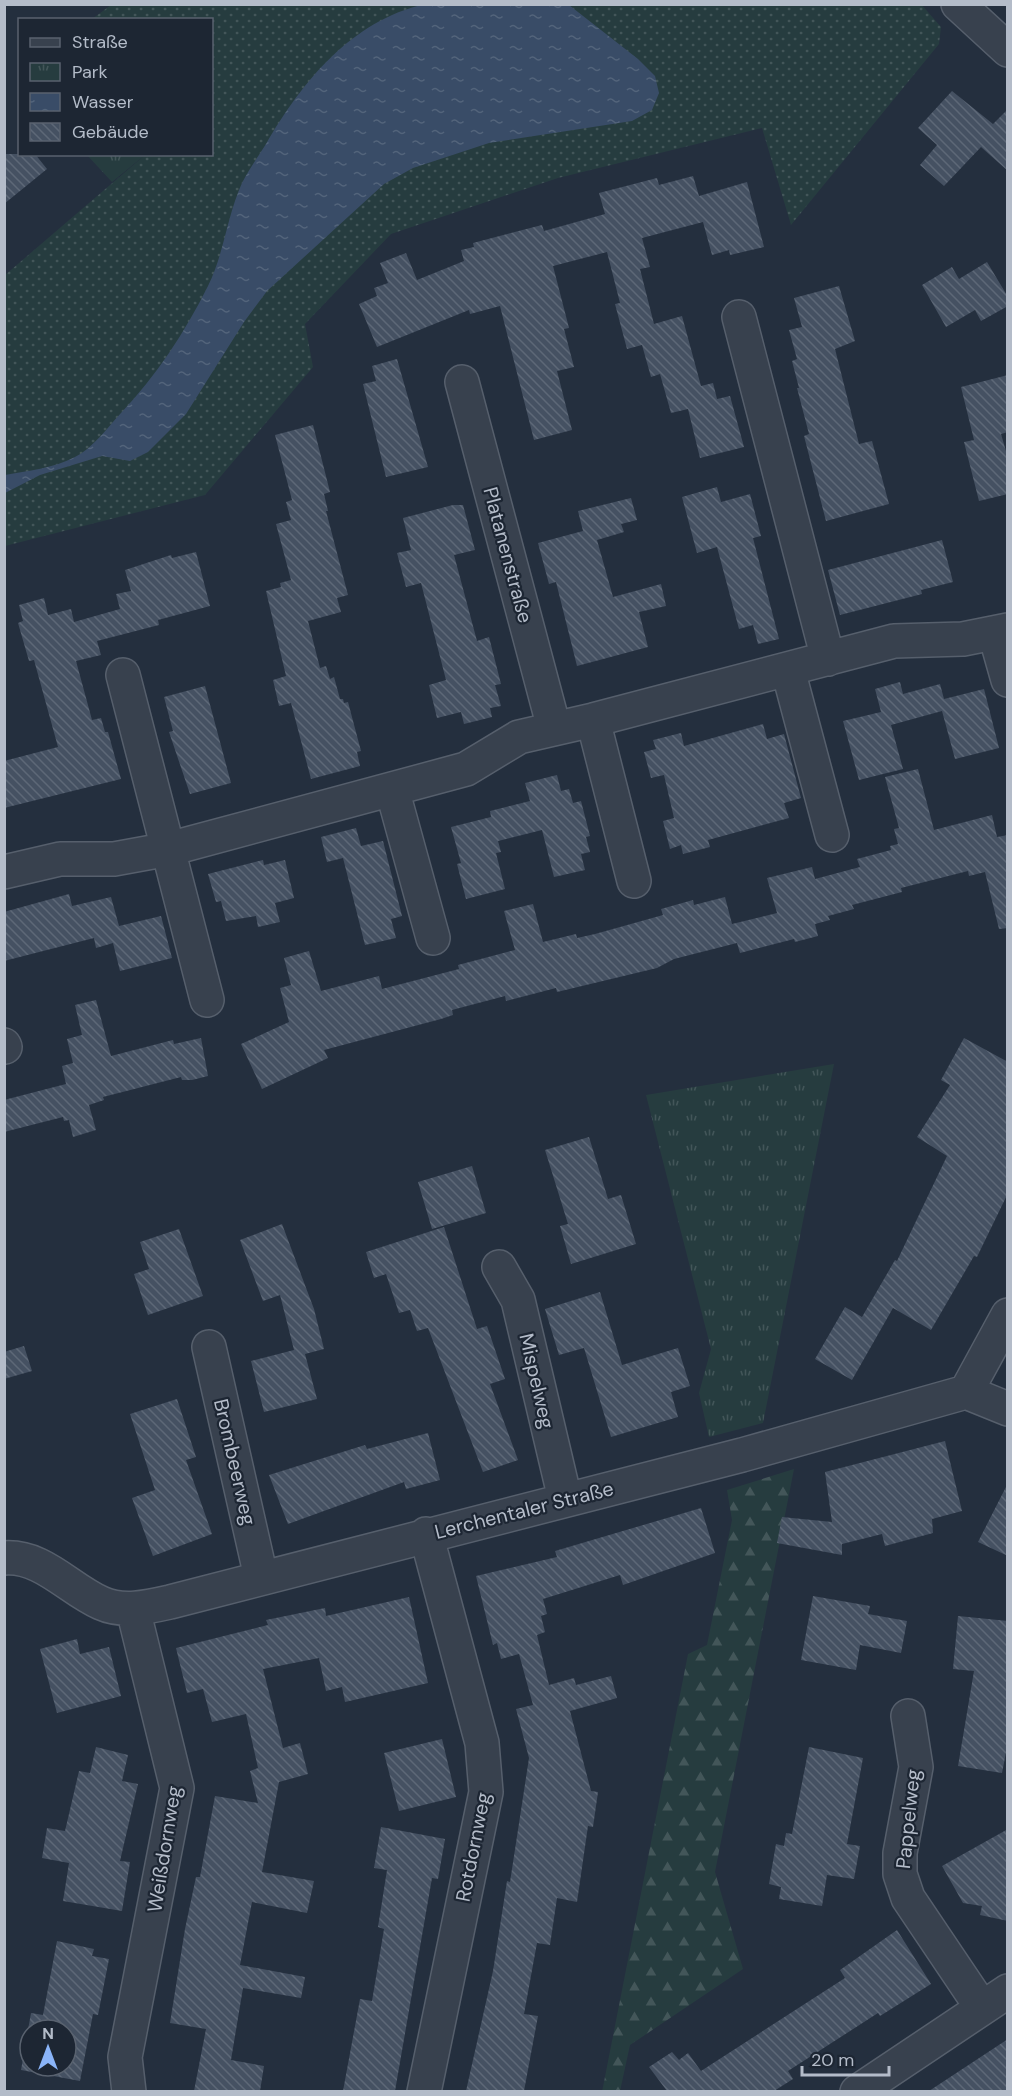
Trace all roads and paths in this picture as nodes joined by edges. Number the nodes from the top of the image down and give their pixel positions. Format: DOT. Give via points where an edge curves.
graph roads {
  1 [pos="958,4"];
  2 [pos="1008,50"];
  3 [pos="739,317"];
  4 [pos="462,382"];
  5 [pos="1001,632"];
  6 [pos="828,659"];
  7 [pos="788,670"];
  8 [pos="123,675"];
  9 [pos="1008,680"];
  10 [pos="593,720"];
  11 [pos="554,728"];
  12 [pos="392,789"];
  13 [pos="832,835"];
  14 [pos="169,849"];
  15 [pos="4,872"];
  16 [pos="634,881"];
  17 [pos="433,938"];
  18 [pos="207,1000"];
  19 [pos="499,1267"];
  20 [pos="1008,1315"];
  21 [pos="209,1347"];
  22 [pos="966,1392"];
  23 [pos="1008,1409"];
  24 [pos="565,1499"];
  25 [pos="426,1534"];
  26 [pos="4,1558"];
  27 [pos="261,1577"];
  28 [pos="133,1609"];
  29 [pos="908,1716"];
  30 [pos="995,2000"];
  31 [pos="129,2091"];
  32 [pos="424,2091"];
  33 [pos="857,2091"];
  1 -- 2 [label="street"];
  3 -- 6 [label="street"];
  4 -- 11 [label="street, Platanenstraße"];
  5 -- 6 [label="street" via="963,639 894,641"];
  5 -- 9 [label="street"];
  6 -- 7 [label="street"];
  7 -- 10 [label="street"];
  7 -- 13 [label="street"];
  8 -- 14 [label="street"];
  10 -- 11 [label="street"];
  10 -- 16 [label="street"];
  11 -- 12 [label="street" via="519,737 466,769"];
  12 -- 14 [label="street"];
  12 -- 17 [label="street"];
  14 -- 15 [label="street" via="114,860 60,859"];
  14 -- 18 [label="street"];
  19 -- 24 [label="street, Mispelweg" via="518,1300"];
  20 -- 22 [label="street"];
  21 -- 27 [label="street, Brombeerweg"];
  22 -- 23 [label="street"];
  22 -- 24 [label="street, Lerchentaler Straße" via="742,1455"];
  24 -- 25 [label="street, Lerchentaler Straße"];
  25 -- 27 [label="street, Lerchentaler Straße"];
  25 -- 32 [label="street, Rotdornweg" via="482,1743 486,1792"];
  26 -- 28 [label="street, Lerchentaler Straße" via="16,1557 44,1567 102,1604"];
  27 -- 28 [label="street, Lerchentaler Straße"];
  28 -- 31 [label="street, Weißdornweg" via="177,1788 125,2057"];
  29 -- 30 [label="street, Pappelweg" via="916,1767 900,1853 900,1874 908,1898"];
  30 -- 33 [label="street"];
}
